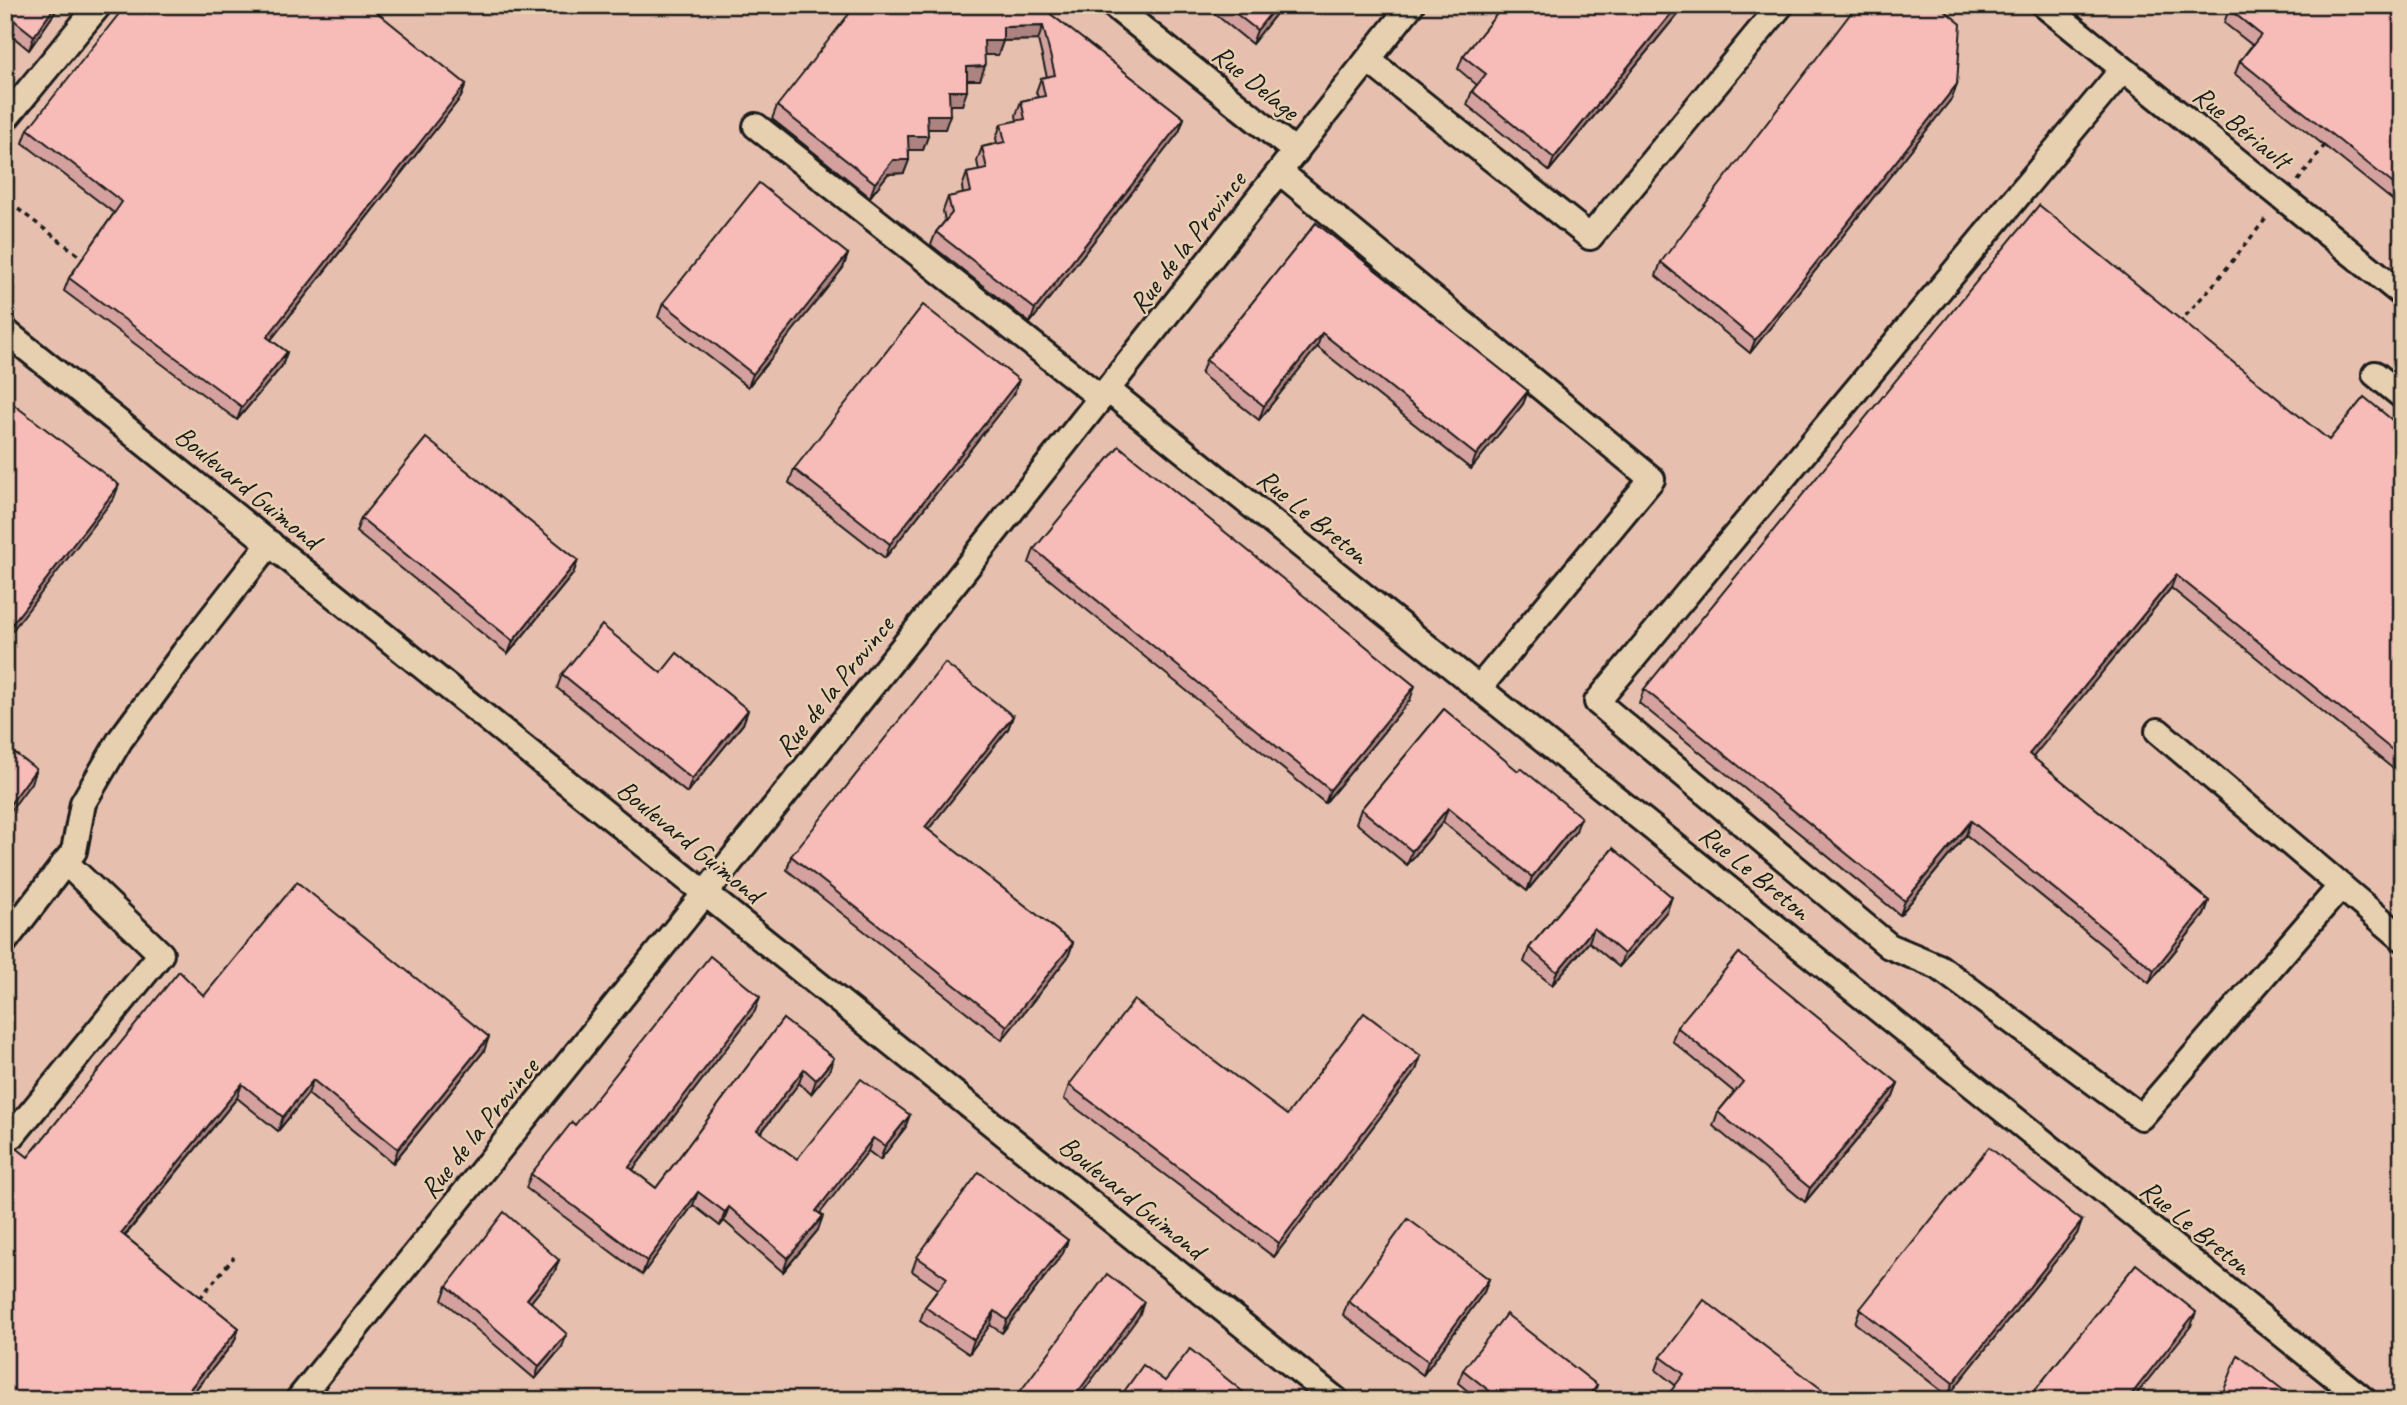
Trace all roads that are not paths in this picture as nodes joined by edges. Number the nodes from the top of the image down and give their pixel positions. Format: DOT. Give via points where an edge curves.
graph roads {
  1 [pos="99,5"];
  2 [pos="1114,5"];
  3 [pos="1411,5"];
  4 [pos="1780,5"];
  5 [pos="2044,5"];
  6 [pos="1368,60"];
  7 [pos="2123,69"];
  8 [pos="5,119"];
  9 [pos="756,126"];
  10 [pos="1296,152"];
  11 [pos="1280,172"];
  12 [pos="2402,294"];
  13 [pos="5,331"];
  14 [pos="2375,374"];
  15 [pos="1104,394"];
  16 [pos="2402,396"];
  17 [pos="270,543"];
  18 [pos="1479,688"];
  19 [pos="2158,731"];
  20 [pos="65,862"];
  21 [pos="2340,886"];
  22 [pos="707,893"];
  23 [pos="2402,938"];
  24 [pos="5,941"];
  25 [pos="5,1128"];
  26 [pos="298,1400"];
  27 [pos="1336,1400"];
  28 [pos="2364,1400"];
  1 -- 8 [label="street"];
  2 -- 10 [label="street, Rue Delage"];
  3 -- 6 [label="street, Rue de la Province"];
  4 -- 6 [label="street" via="1590,237"];
  5 -- 7 [label="street, Rue Bériault"];
  6 -- 10 [label="street, Rue de la Province"];
  7 -- 12 [label="street, Rue Bériault"];
  7 -- 21 [label="street" via="1597,702 1889,946 1939,967 2141,1117"];
  9 -- 15 [label="street, Rue Le Breton"];
  10 -- 11 [label="street, Rue de la Province"];
  11 -- 15 [label="street, Rue de la Province"];
  11 -- 18 [label="street" via="1652,479"];
  13 -- 17 [label="street, Boulevard Guimond"];
  14 -- 16 [label="street"];
  15 -- 18 [label="street, Rue Le Breton"];
  15 -- 22 [label="street, Rue de la Province"];
  17 -- 20 [label="street" via="120,740 83,803 74,850"];
  17 -- 22 [label="street, Boulevard Guimond"];
  18 -- 28 [label="street, Rue Le Breton"];
  19 -- 21 [label="street"];
  20 -- 24 [label="street"];
  20 -- 25 [label="street" via="161,954 13,1135"];
  21 -- 23 [label="street"];
  22 -- 26 [label="street, Rue de la Province"];
  22 -- 27 [label="street, Boulevard Guimond"];
}
